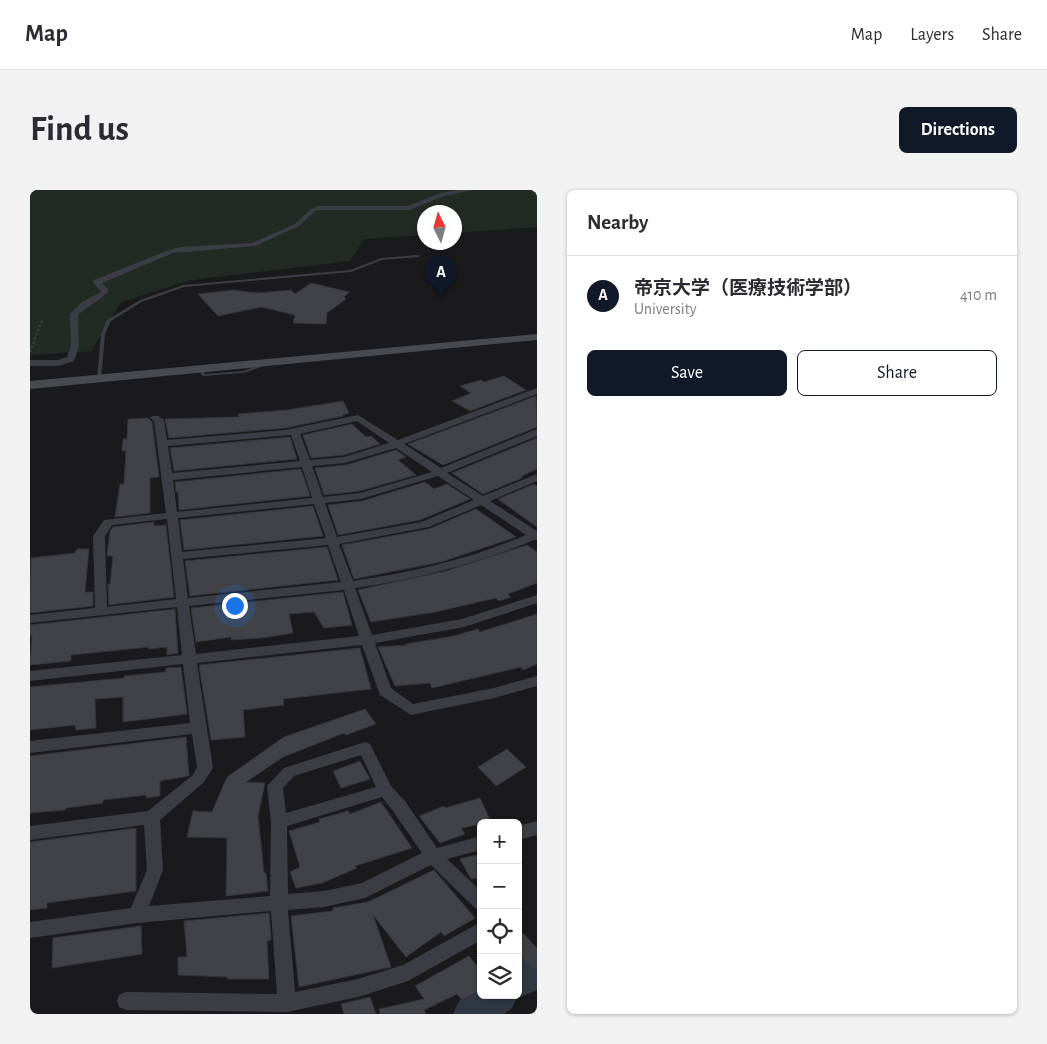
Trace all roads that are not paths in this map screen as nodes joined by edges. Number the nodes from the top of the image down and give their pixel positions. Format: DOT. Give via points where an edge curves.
graph roads {
  1 [pos="470,190"];
  2 [pos="533,190"];
  3 [pos="537,193"];
  4 [pos="418,256"];
  5 [pos="537,338"];
  6 [pos="30,363"];
  7 [pos="99,378"];
  8 [pos="30,385"];
  9 [pos="537,391"];
  10 [pos="155,418"];
  11 [pos="295,432"];
  12 [pos="537,432"];
  13 [pos="163,443"];
  14 [pos="396,444"];
  15 [pos="307,464"];
  16 [pos="438,473"];
  17 [pos="167,477"];
  18 [pos="537,477"];
  19 [pos="319,501"];
  20 [pos="482,502"];
  21 [pos="170,515"];
  22 [pos="536,536"];
  23 [pos="334,541"];
  24 [pos="176,556"];
  25 [pos="349,587"];
  26 [pos="537,599"];
  27 [pos="183,603"];
  28 [pos="101,611"];
  29 [pos="30,619"];
  30 [pos="368,640"];
  31 [pos="189,658"];
  32 [pos="30,676"];
  33 [pos="535,684"];
  34 [pos="198,728"];
  35 [pos="30,747"];
  36 [pos="385,790"];
  37 [pos="152,817"];
  38 [pos="279,822"];
  39 [pos="537,828"];
  40 [pos="522,832"];
  41 [pos="30,833"];
  42 [pos="477,844"];
  43 [pos="433,856"];
  44 [pos="477,899"];
  45 [pos="279,903"];
  46 [pos="137,914"];
  47 [pos="30,930"];
  48 [pos="477,932"];
  49 [pos="126,1001"];
  50 [pos="287,1003"];
  1 -- 6 [label="street" via="444,194 409,208 319,208 297,225 253,245 170,251 97,282 104,293 74,314 75,346 71,359 59,363"];
  2 -- 3 [label="street"];
  4 -- 7 [label="lane" via="381,259 351,270 183,286 141,301 109,320 103,334"];
  5 -- 7 [label="street"];
  7 -- 8 [label="street"];
  9 -- 14 [label="street"];
  10 -- 13 [label="street" via="159,420"];
  11 -- 13 [label="street"];
  11 -- 14 [label="street" via="322,429 358,418"];
  11 -- 15 [label="street"];
  12 -- 16 [label="street"];
  13 -- 17 [label="street"];
  14 -- 15 [label="street" via="345,460"];
  14 -- 16 [label="street"];
  15 -- 17 [label="street"];
  15 -- 19 [label="street"];
  16 -- 19 [label="street" via="361,496"];
  16 -- 20 [label="street"];
  17 -- 21 [label="street"];
  18 -- 20 [label="street"];
  19 -- 21 [label="street"];
  19 -- 23 [label="street"];
  20 -- 22 [label="street"];
  20 -- 23 [label="street" via="425,525"];
  21 -- 24 [label="street"];
  21 -- 28 [label="street" via="108,522 99,536"];
  22 -- 25 [label="street" via="460,565"];
  23 -- 24 [label="street"];
  23 -- 25 [label="street"];
  24 -- 27 [label="street"];
  25 -- 27 [label="street"];
  25 -- 30 [label="street"];
  26 -- 30 [label="street" via="464,623"];
  27 -- 28 [label="street"];
  27 -- 31 [label="street"];
  28 -- 29 [label="street"];
  30 -- 31 [label="street"];
  30 -- 33 [label="street" via="385,691 411,710"];
  31 -- 32 [label="street"];
  31 -- 34 [label="street"];
  34 -- 35 [label="street"];
  34 -- 37 [label="street" via="205,768 198,779"];
  36 -- 38 [label="street"];
  36 -- 38 [label="street" via="365,748 305,766 290,772 275,786"];
  36 -- 43 [label="street"];
  37 -- 41 [label="street"];
  37 -- 46 [label="street" via="155,870"];
  38 -- 45 [label="street"];
  39 -- 40 [label="street"];
  42 -- 43 [label="street"];
  43 -- 44 [label="street"];
  43 -- 45 [label="street" via="365,890 324,899"];
  45 -- 46 [label="street"];
  45 -- 50 [label="street"];
  46 -- 47 [label="street"];
  48 -- 50 [label="street" via="408,972 358,988"];
  49 -- 50 [label="street"];
}
